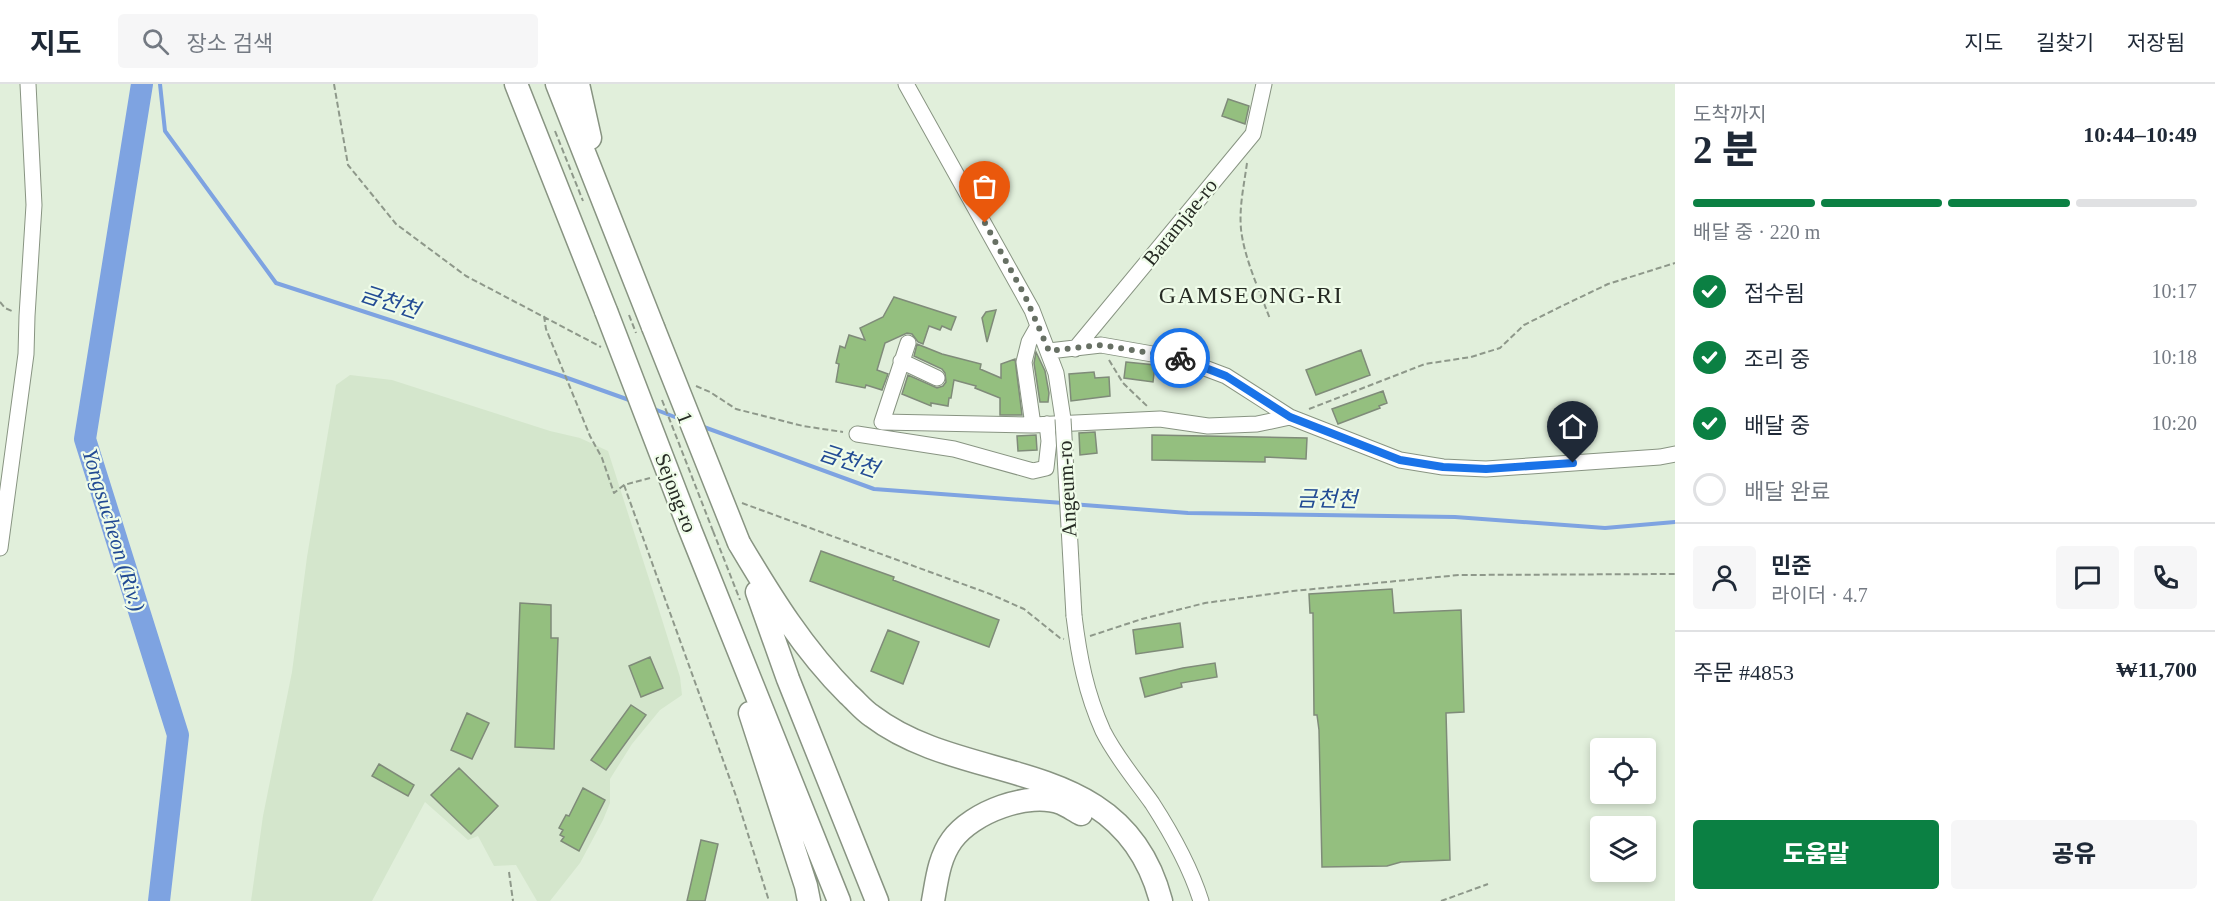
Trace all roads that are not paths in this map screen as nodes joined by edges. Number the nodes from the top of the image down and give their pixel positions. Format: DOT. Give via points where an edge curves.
graph roads {
  1 [pos="28,84"];
  2 [pos="516,84"];
  3 [pos="557,84"];
  4 [pos="578,84"];
  5 [pos="906,84"];
  6 [pos="1264,84"];
  7 [pos="606,209"];
  8 [pos="1038,326"];
  9 [pos="908,343"];
  10 [pos="1075,349"];
  11 [pos="1049,351"];
  12 [pos="902,362"];
  13 [pos="937,378"];
  14 [pos="1290,417"];
  15 [pos="1040,424"];
  16 [pos="857,434"];
  17 [pos="1675,454"];
  18 [pos="739,543"];
  19 [pos="0,548"];
  20 [pos="714,585"];
  21 [pos="808,901"];
  22 [pos="839,901"];
  23 [pos="877,901"];
  24 [pos="933,901"];
  25 [pos="1148,901"];
  26 [pos="1161,901"];
  27 [pos="1201,901"];
  1 -- 19 [label="street" via="34,205 26,354"];
  2 -- 20 [label="highway, Sejong-ro / 1, bridge" via="617,313 689,527"];
  3 -- 7 [label="highway, Sejong-ro / 1"];
  4 -- 7 [label="highway"];
  5 -- 8 [label="street, Angeum-ro" via="1018,282"];
  6 -- 10 [label="street, Baramjae-ro" via="1252,134"];
  7 -- 18 [label="highway, Sejong-ro / 1, bridge" via="645,332"];
  8 -- 11 [label="street, Angeum-ro"];
  8 -- 15 [label="street" via="1024,362"];
  9 -- 12 [label="street"];
  10 -- 11 [label="street"];
  10 -- 14 [label="street" via="1101,345 1181,358 1226,376"];
  11 -- 27 [label="street, Angeum-ro, bridge" via="1063,419 1074,616 1082,671 1104,731 1170,832"];
  12 -- 13 [label="street"];
  12 -- 15 [label="street" via="882,422"];
  14 -- 15 [label="street" via="1257,424 1208,426 1160,418"];
  14 -- 17 [label="street" via="1400,460 1443,467 1486,469"];
  15 -- 16 [label="street" via="1049,441 1046,468 1033,471 954,449"];
  18 -- 23 [label="highway, Sejong-ro" via="788,679"];
  18 -- 26 [label="highway, 1" via="803,644 871,716 905,737 946,753 1034,777 1093,805 1133,841"];
  20 -- 21 [label="highway, 1"];
  20 -- 22 [label="highway, Sejong-ro"];
  24 -- 25 [label="highway" via="938,868 953,839 991,809 1039,800 1060,803 1107,832 1123,852"];
}
